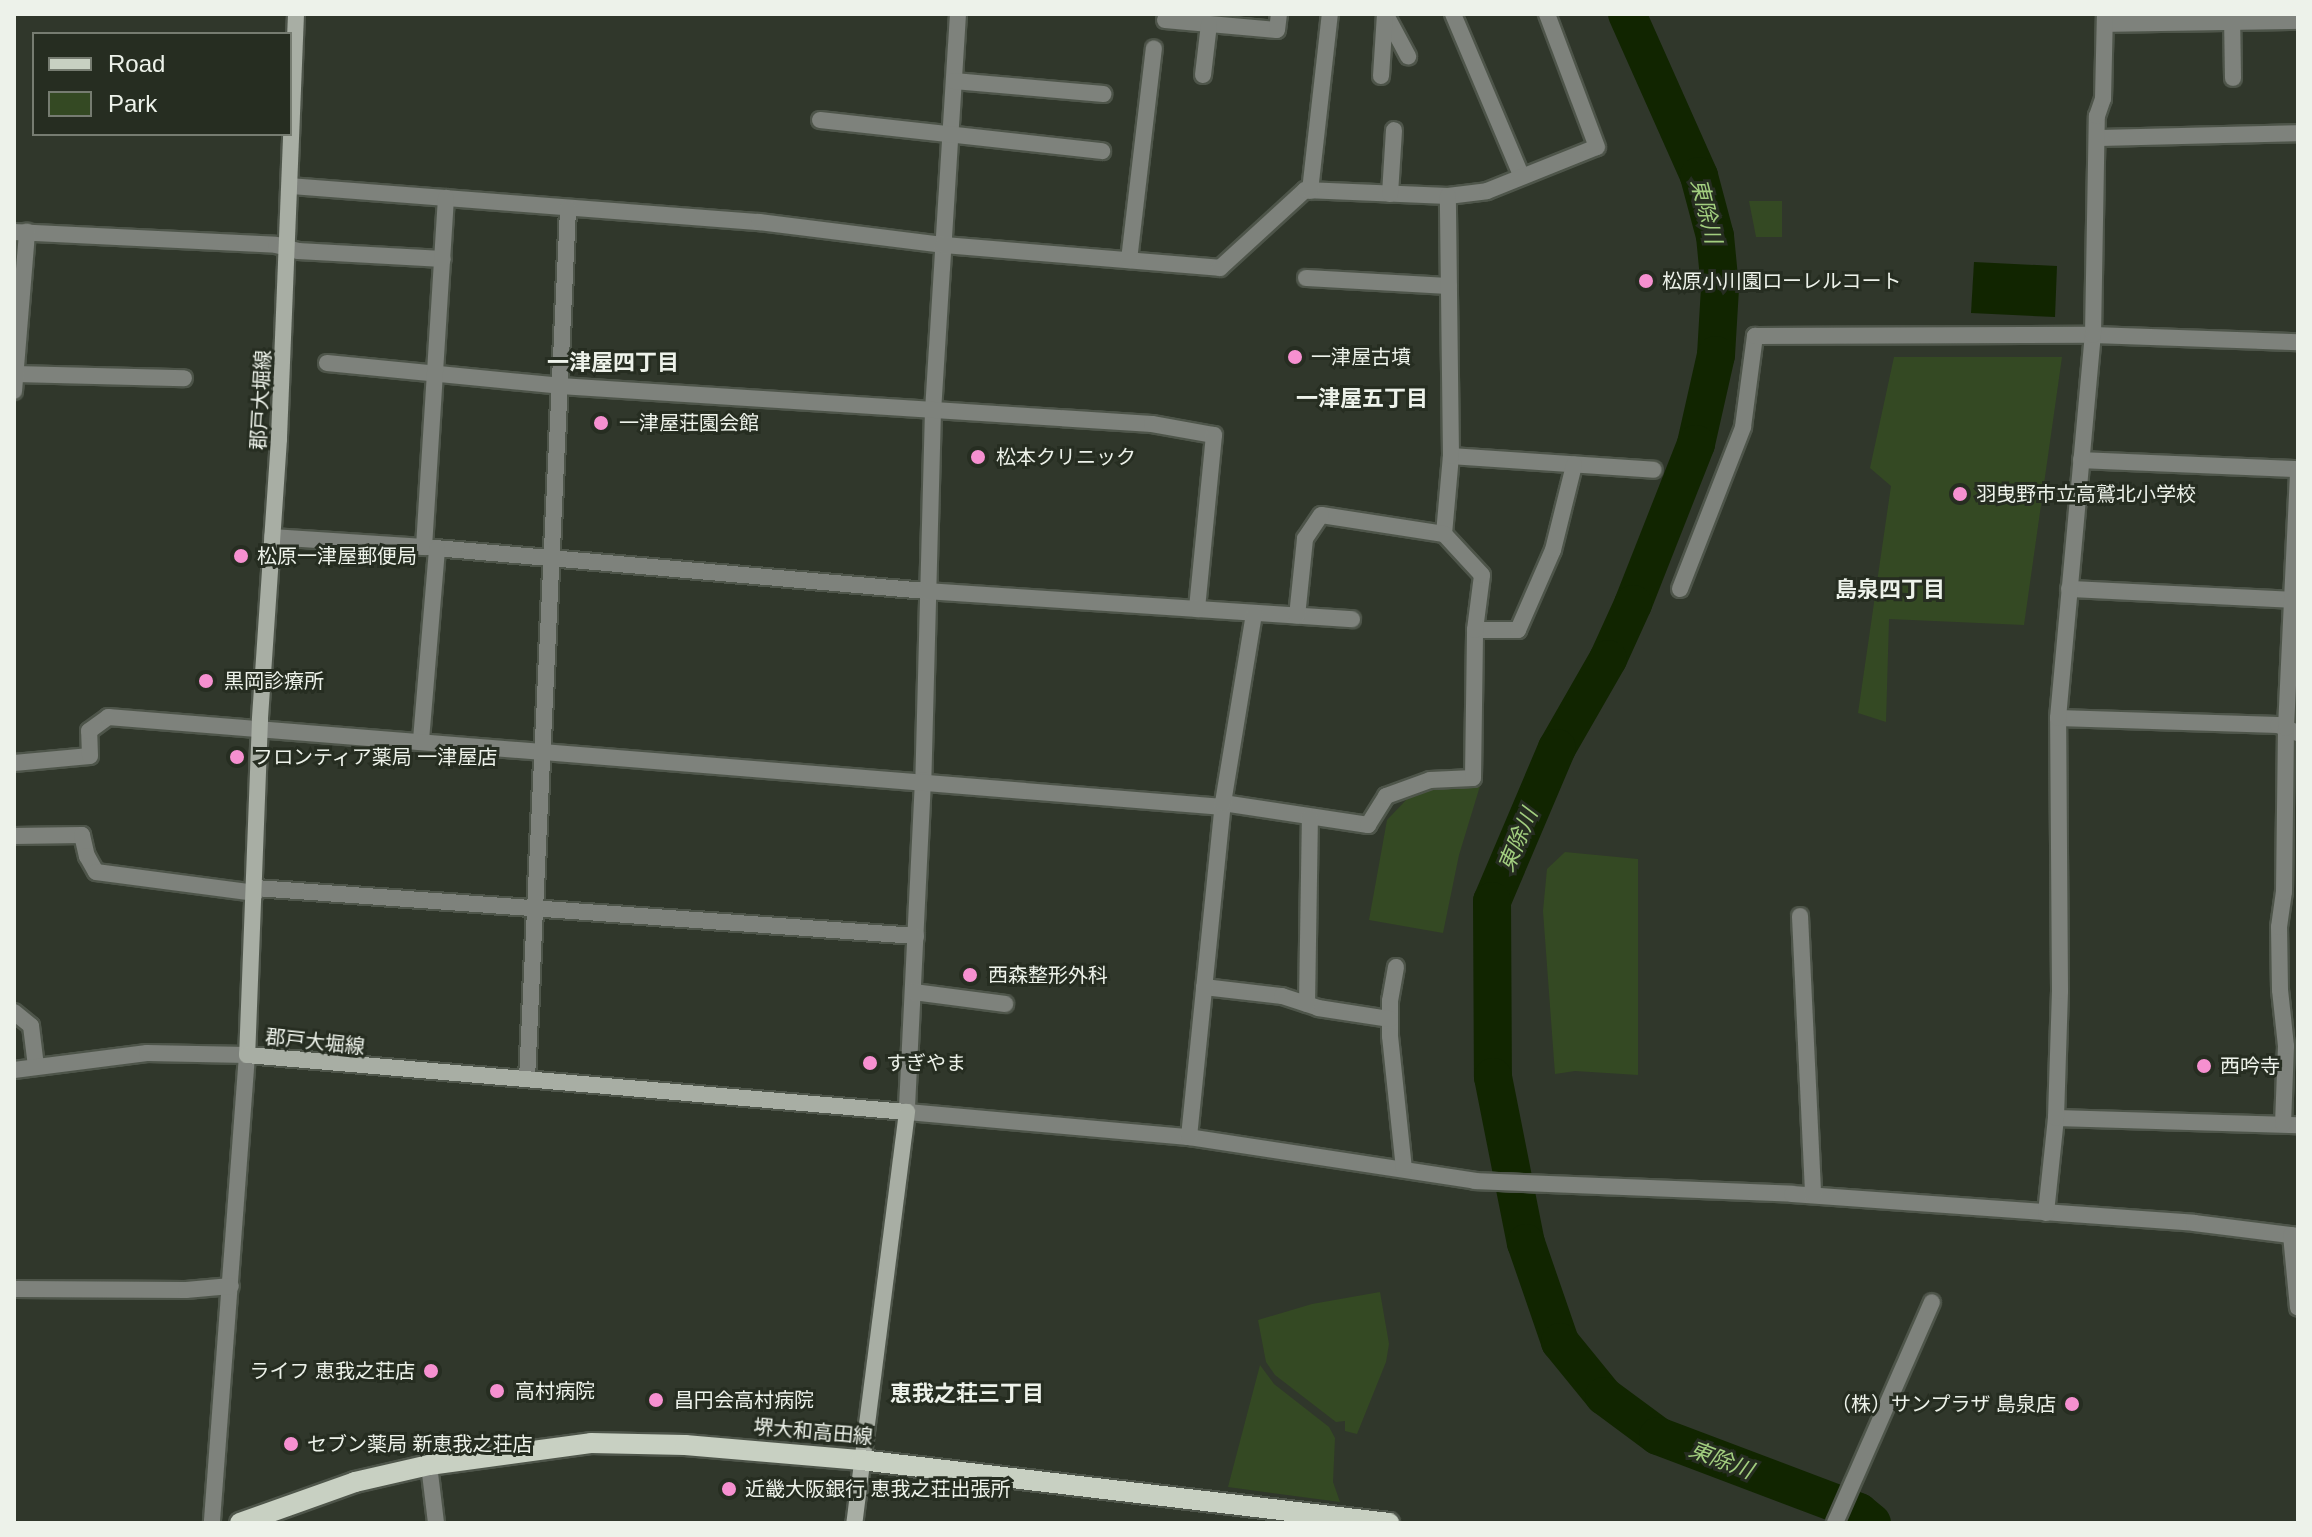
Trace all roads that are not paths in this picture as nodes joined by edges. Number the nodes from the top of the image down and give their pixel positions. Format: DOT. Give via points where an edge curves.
graph roads {
  1 [pos="296,14"];
  2 [pos="958,14"];
  3 [pos="1279,14"];
  4 [pos="1330,14"];
  5 [pos="1385,14"];
  6 [pos="1453,14"];
  7 [pos="1547,14"];
  8 [pos="2232,18"];
  9 [pos="2105,19"];
  10 [pos="1165,20"];
  11 [pos="2298,21"];
  12 [pos="1209,24"];
  13 [pos="1154,48"];
  14 [pos="1408,56"];
  15 [pos="1203,75"];
  16 [pos="1381,76"];
  17 [pos="2233,78"];
  18 [pos="954,81"];
  19 [pos="1103,94"];
  20 [pos="820,120"];
  21 [pos="292,129"];
  22 [pos="1394,130"];
  23 [pos="950,132"];
  24 [pos="2298,133"];
  25 [pos="292,136"];
  26 [pos="2097,138"];
  27 [pos="1062,147"];
  28 [pos="1102,151"];
  29 [pos="1062,166"];
  30 [pos="1521,175"];
  31 [pos="290,186"];
  32 [pos="1310,191"];
  33 [pos="1390,194"];
  34 [pos="1448,196"];
  35 [pos="446,198"];
  36 [pos="568,208"];
  37 [pos="20,232"];
  38 [pos="943,245"];
  39 [pos="288,246"];
  40 [pos="443,259"];
  41 [pos="1129,260"];
  42 [pos="1306,278"];
  43 [pos="1449,286"];
  44 [pos="2093,335"];
  45 [pos="2298,342"];
  46 [pos="327,363"];
  47 [pos="433,372"];
  48 [pos="184,378"];
  49 [pos="15,383"];
  50 [pos="560,386"];
  51 [pos="933,410"];
  52 [pos="1451,456"];
  53 [pos="2081,460"];
  54 [pos="1574,465"];
  55 [pos="1654,470"];
  56 [pos="2298,470"];
  57 [pos="1444,534"];
  58 [pos="272,537"];
  59 [pos="431,548"];
  60 [pos="551,559"];
  61 [pos="1680,589"];
  62 [pos="2069,589"];
  63 [pos="926,591"];
  64 [pos="2295,600"];
  65 [pos="1197,609"];
  66 [pos="1254,614"];
  67 [pos="1297,616"];
  68 [pos="1352,619"];
  69 [pos="1475,630"];
  70 [pos="2058,718"];
  71 [pos="260,727"];
  72 [pos="2292,731"];
  73 [pos="421,740"];
  74 [pos="541,751"];
  75 [pos="14,763"];
  76 [pos="923,780"];
  77 [pos="1223,805"];
  78 [pos="1310,817"];
  79 [pos="14,836"];
  80 [pos="256,890"];
  81 [pos="536,908"];
  82 [pos="1800,916"];
  83 [pos="916,936"];
  84 [pos="1396,967"];
  85 [pos="1204,987"];
  86 [pos="914,992"];
  87 [pos="1005,1004"];
  88 [pos="1307,1004"];
  89 [pos="14,1012"];
  90 [pos="1390,1019"];
  91 [pos="247,1055"];
  92 [pos="36,1066"];
  93 [pos="14,1070"];
  94 [pos="527,1079"];
  95 [pos="907,1112"];
  96 [pos="2056,1118"];
  97 [pos="2290,1125"];
  98 [pos="1189,1137"];
  99 [pos="1404,1169"];
  100 [pos="1813,1195"];
  101 [pos="2046,1213"];
  102 [pos="2294,1236"];
  103 [pos="231,1286"];
  104 [pos="14,1289"];
  105 [pos="1932,1302"];
  106 [pos="2298,1308"];
  107 [pos="861,1460"];
  108 [pos="429,1465"];
  109 [pos="1365,1522"];
  110 [pos="212,1523"];
  111 [pos="240,1523"];
  112 [pos="436,1523"];
  113 [pos="854,1523"];
  114 [pos="1389,1523"];
  115 [pos="1835,1523"];
  1 -- 21 [label="main road, 郡戸大堀線"];
  2 -- 18 [label="street"];
  3 -- 12 [label="street" via="1277,30"];
  4 -- 32 [label="street"];
  5 -- 14 [label="street"];
  5 -- 16 [label="street"];
  6 -- 30 [label="street"];
  7 -- 30 [label="street" via="1597,147"];
  8 -- 9 [label="street"];
  8 -- 11 [label="street"];
  8 -- 17 [label="street"];
  9 -- 26 [label="street"];
  10 -- 12 [label="street"];
  12 -- 15 [label="street"];
  13 -- 41 [label="street"];
  18 -- 19 [label="street"];
  18 -- 23 [label="street"];
  20 -- 23 [label="street"];
  22 -- 33 [label="street"];
  23 -- 27 [label="street"];
  23 -- 38 [label="street"];
  24 -- 26 [label="street"];
  25 -- 31 [label="main road, 郡戸大堀線"];
  26 -- 44 [label="street"];
  27 -- 28 [label="street"];
  27 -- 29 [label="street"];
  30 -- 34 [label="street" via="1487,191"];
  31 -- 35 [label="street"];
  31 -- 39 [label="main road, 郡戸大堀線"];
  32 -- 33 [label="street"];
  32 -- 41 [label="street" via="1305,190 1220,268"];
  33 -- 34 [label="street"];
  34 -- 43 [label="street"];
  35 -- 36 [label="street"];
  35 -- 40 [label="street"];
  36 -- 38 [label="street" via="759,222"];
  36 -- 50 [label="street"];
  37 -- 39 [label="street"];
  37 -- 49 [label="street"];
  38 -- 41 [label="street"];
  38 -- 51 [label="street"];
  39 -- 40 [label="street" via="298,251"];
  39 -- 58 [label="main road, 郡戸大堀線"];
  40 -- 47 [label="street"];
  42 -- 43 [label="street"];
  43 -- 52 [label="street"];
  44 -- 45 [label="street"];
  44 -- 53 [label="street"];
  44 -- 61 [label="street" via="1755,336 1743,427"];
  46 -- 47 [label="street"];
  47 -- 50 [label="street"];
  47 -- 59 [label="street"];
  48 -- 49 [label="street"];
  50 -- 51 [label="street"];
  50 -- 60 [label="street"];
  51 -- 63 [label="street"];
  51 -- 65 [label="street" via="1152,424 1214,435"];
  52 -- 54 [label="street"];
  52 -- 57 [label="street"];
  53 -- 56 [label="street"];
  53 -- 62 [label="street"];
  54 -- 55 [label="street"];
  54 -- 69 [label="street" via="1553,550 1518,630"];
  56 -- 64 [label="street"];
  57 -- 67 [label="street" via="1321,515 1305,539"];
  57 -- 69 [label="street" via="1482,575"];
  58 -- 59 [label="street"];
  58 -- 71 [label="main road, 郡戸大堀線"];
  59 -- 60 [label="street"];
  59 -- 73 [label="street"];
  60 -- 63 [label="street"];
  60 -- 74 [label="street"];
  62 -- 64 [label="street"];
  62 -- 70 [label="street"];
  63 -- 65 [label="street"];
  63 -- 76 [label="street"];
  64 -- 72 [label="street"];
  65 -- 66 [label="street"];
  66 -- 67 [label="street"];
  66 -- 77 [label="street"];
  67 -- 68 [label="street"];
  69 -- 78 [label="street" via="1473,778 1430,780 1386,796 1368,825"];
  70 -- 72 [label="street"];
  70 -- 96 [label="street"];
  71 -- 73 [label="street"];
  71 -- 75 [label="street" via="108,717 89,731 90,756"];
  71 -- 80 [label="main road, 郡戸大堀線"];
  72 -- 97 [label="street" via="2279,927"];
  73 -- 74 [label="street"];
  74 -- 76 [label="street"];
  74 -- 81 [label="street"];
  76 -- 77 [label="street"];
  76 -- 83 [label="street"];
  77 -- 78 [label="street"];
  77 -- 85 [label="street"];
  78 -- 88 [label="street"];
  79 -- 80 [label="street" via="82,835 96,872"];
  80 -- 81 [label="street"];
  80 -- 91 [label="main road, 郡戸大堀線"];
  81 -- 83 [label="street"];
  81 -- 94 [label="street"];
  82 -- 100 [label="street"];
  83 -- 86 [label="street"];
  84 -- 90 [label="street"];
  85 -- 88 [label="street"];
  85 -- 98 [label="street"];
  86 -- 87 [label="street"];
  86 -- 95 [label="street"];
  88 -- 90 [label="street"];
  89 -- 92 [label="street" via="31,1026"];
  90 -- 99 [label="street"];
  91 -- 92 [label="street" via="147,1053"];
  91 -- 94 [label="main road, 郡戸大堀線"];
  91 -- 103 [label="street"];
  92 -- 93 [label="street"];
  94 -- 95 [label="main road, 郡戸大堀線"];
  95 -- 98 [label="street"];
  95 -- 107 [label="main road"];
  96 -- 97 [label="street"];
  96 -- 101 [label="street"];
  98 -- 99 [label="street"];
  99 -- 100 [label="street" via="1475,1181"];
  100 -- 101 [label="street"];
  101 -- 102 [label="street"];
  102 -- 106 [label="street"];
  103 -- 104 [label="street"];
  103 -- 110 [label="street"];
  105 -- 115 [label="street"];
  107 -- 108 [label="main road, 堺大和高田線" via="591,1443"];
  107 -- 109 [label="main road, 堺大和高田線"];
  107 -- 113 [label="main road"];
  108 -- 111 [label="main road, 堺大和高田線" via="355,1482"];
  108 -- 112 [label="street"];
  109 -- 114 [label="main road, 堺大和高田線"];
}
